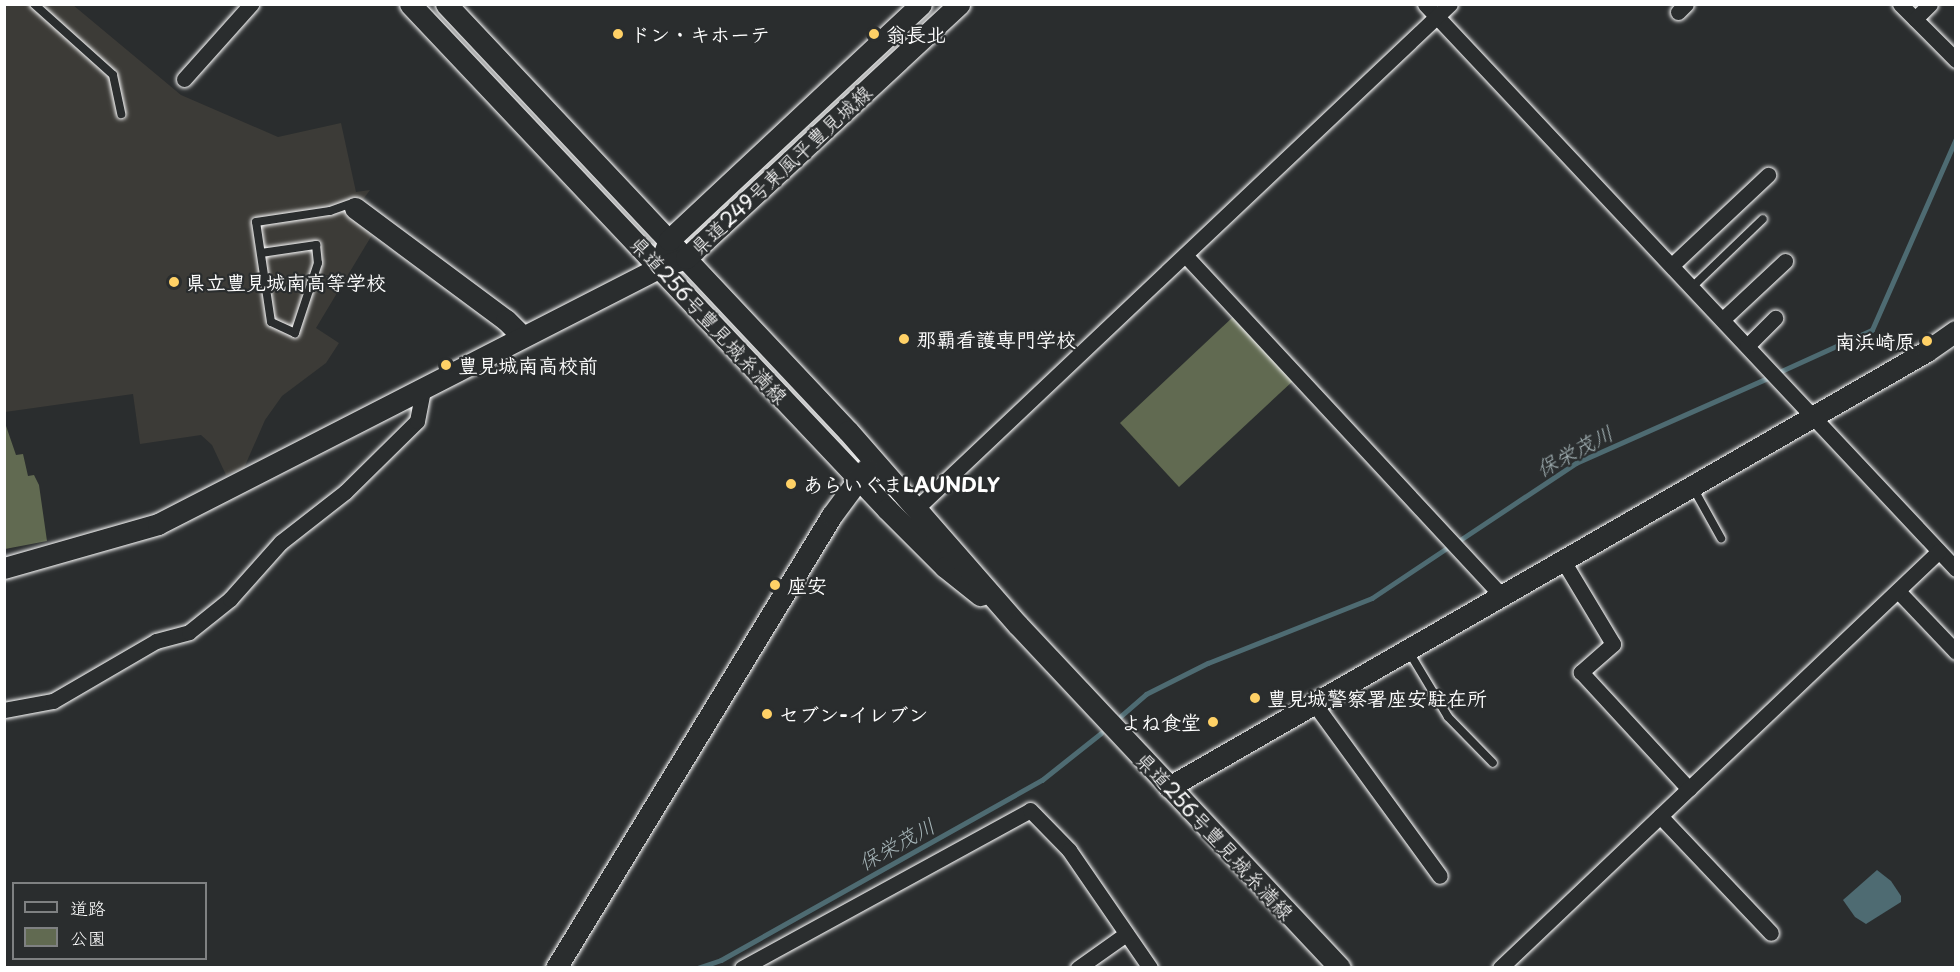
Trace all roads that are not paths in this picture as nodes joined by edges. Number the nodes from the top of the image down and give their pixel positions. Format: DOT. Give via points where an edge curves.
graph roads {
  1 [pos="34,4"];
  2 [pos="251,4"];
  3 [pos="446,4"];
  4 [pos="921,4"];
  5 [pos="958,4"];
  6 [pos="1425,4"];
  7 [pos="1450,4"];
  8 [pos="1900,4"];
  9 [pos="1929,4"];
  10 [pos="420,8"];
  11 [pos="1437,17"];
  12 [pos="1915,19"];
  13 [pos="1956,60"];
  14 [pos="184,79"];
  15 [pos="121,114"];
  16 [pos="1767,175"];
  17 [pos="352,206"];
  18 [pos="1763,219"];
  19 [pos="669,240"];
  20 [pos="261,253"];
  21 [pos="1185,255"];
  22 [pos="686,258"];
  23 [pos="1785,261"];
  24 [pos="1672,265"];
  25 [pos="660,267"];
  26 [pos="1692,287"];
  27 [pos="1775,318"];
  28 [pos="1723,319"];
  29 [pos="1956,331"];
  30 [pos="522,336"];
  31 [pos="1747,346"];
  32 [pos="423,390"];
  33 [pos="1812,415"];
  34 [pos="873,459"];
  35 [pos="859,479"];
  36 [pos="1691,485"];
  37 [pos="918,507"];
  38 [pos="1721,538"];
  39 [pos="1939,551"];
  40 [pos="1562,559"];
  41 [pos="4,568"];
  42 [pos="1956,569"];
  43 [pos="1898,591"];
  44 [pos="1500,594"];
  45 [pos="1018,625"];
  46 [pos="1407,648"];
  47 [pos="1956,652"];
  48 [pos="1313,702"];
  49 [pos="4,710"];
  50 [pos="1493,763"];
  51 [pos="1169,787"];
  52 [pos="1689,789"];
  53 [pos="1660,816"];
  54 [pos="1440,876"];
  55 [pos="1771,933"];
  56 [pos="1126,934"];
  57 [pos="556,968"];
  58 [pos="742,968"];
  59 [pos="1078,968"];
  60 [pos="1150,968"];
  61 [pos="1340,968"];
  62 [pos="1500,968"];
  1 -- 15 [label="lane" via="113,75"];
  2 -- 14 [label="street"];
  3 -- 19 [label="main road, 県道256号豊見城糸満線"];
  4 -- 19 [label="main road, 県道249号東風平豊見城線"];
  5 -- 22 [label="main road, 県道249号東風平豊見城線"];
  6 -- 11 [label="street"];
  7 -- 11 [label="street"];
  8 -- 12 [label="street"];
  9 -- 12 [label="street"];
  10 -- 25 [label="main road, 県道256号豊見城糸満線"];
  11 -- 21 [label="street"];
  11 -- 24 [label="street"];
  12 -- 13 [label="street"];
  16 -- 24 [label="street"];
  17 -- 20 [label="lane" via="256,222"];
  17 -- 30 [label="main road"];
  18 -- 26 [label="lane"];
  19 -- 22 [label="main road, 県道256号豊見城糸満線"];
  19 -- 25 [label="main road, 県道249号東風平豊見城線"];
  20 -- 20 [label="lane" via="271,322 295,333 318,263 316,245"];
  21 -- 37 [label="street"];
  21 -- 44 [label="street"];
  22 -- 25 [label="main road, 県道249号東風平豊見城線"];
  22 -- 34 [label="main road, 県道256号豊見城糸満線"];
  23 -- 28 [label="street"];
  24 -- 26 [label="street"];
  25 -- 30 [label="main road"];
  25 -- 35 [label="main road, 県道256号豊見城糸満線"];
  26 -- 28 [label="street"];
  27 -- 31 [label="street"];
  28 -- 31 [label="street"];
  29 -- 33 [label="main road"];
  30 -- 32 [label="main road"];
  31 -- 33 [label="street"];
  32 -- 41 [label="main road" via="158,524"];
  32 -- 49 [label="street" via="417,421 345,492 281,542 231,599 189,632 156,641 53,701"];
  33 -- 36 [label="main road"];
  33 -- 39 [label="street"];
  34 -- 35 [label="main road"];
  34 -- 37 [label="main road, 県道256号豊見城糸満線"];
  35 -- 45 [label="main road, 県道256号豊見城糸満線" via="945,567"];
  35 -- 57 [label="main road" via="832,515"];
  36 -- 38 [label="lane"];
  36 -- 40 [label="main road"];
  37 -- 45 [label="main road, 県道256号豊見城糸満線"];
  39 -- 42 [label="street"];
  39 -- 43 [label="street"];
  40 -- 44 [label="main road"];
  40 -- 52 [label="street" via="1613,644 1581,672"];
  43 -- 47 [label="street"];
  43 -- 52 [label="street"];
  44 -- 46 [label="main road"];
  45 -- 51 [label="main road, 県道256号豊見城糸満線"];
  46 -- 48 [label="main road"];
  46 -- 50 [label="lane" via="1448,717"];
  48 -- 51 [label="main road"];
  48 -- 54 [label="street"];
  51 -- 61 [label="main road, 県道256号豊見城糸満線"];
  52 -- 53 [label="street"];
  53 -- 55 [label="street"];
  53 -- 62 [label="street"];
  56 -- 58 [label="street" via="1069,850 1030,810"];
  56 -- 59 [label="street"];
  56 -- 60 [label="street"];
}
